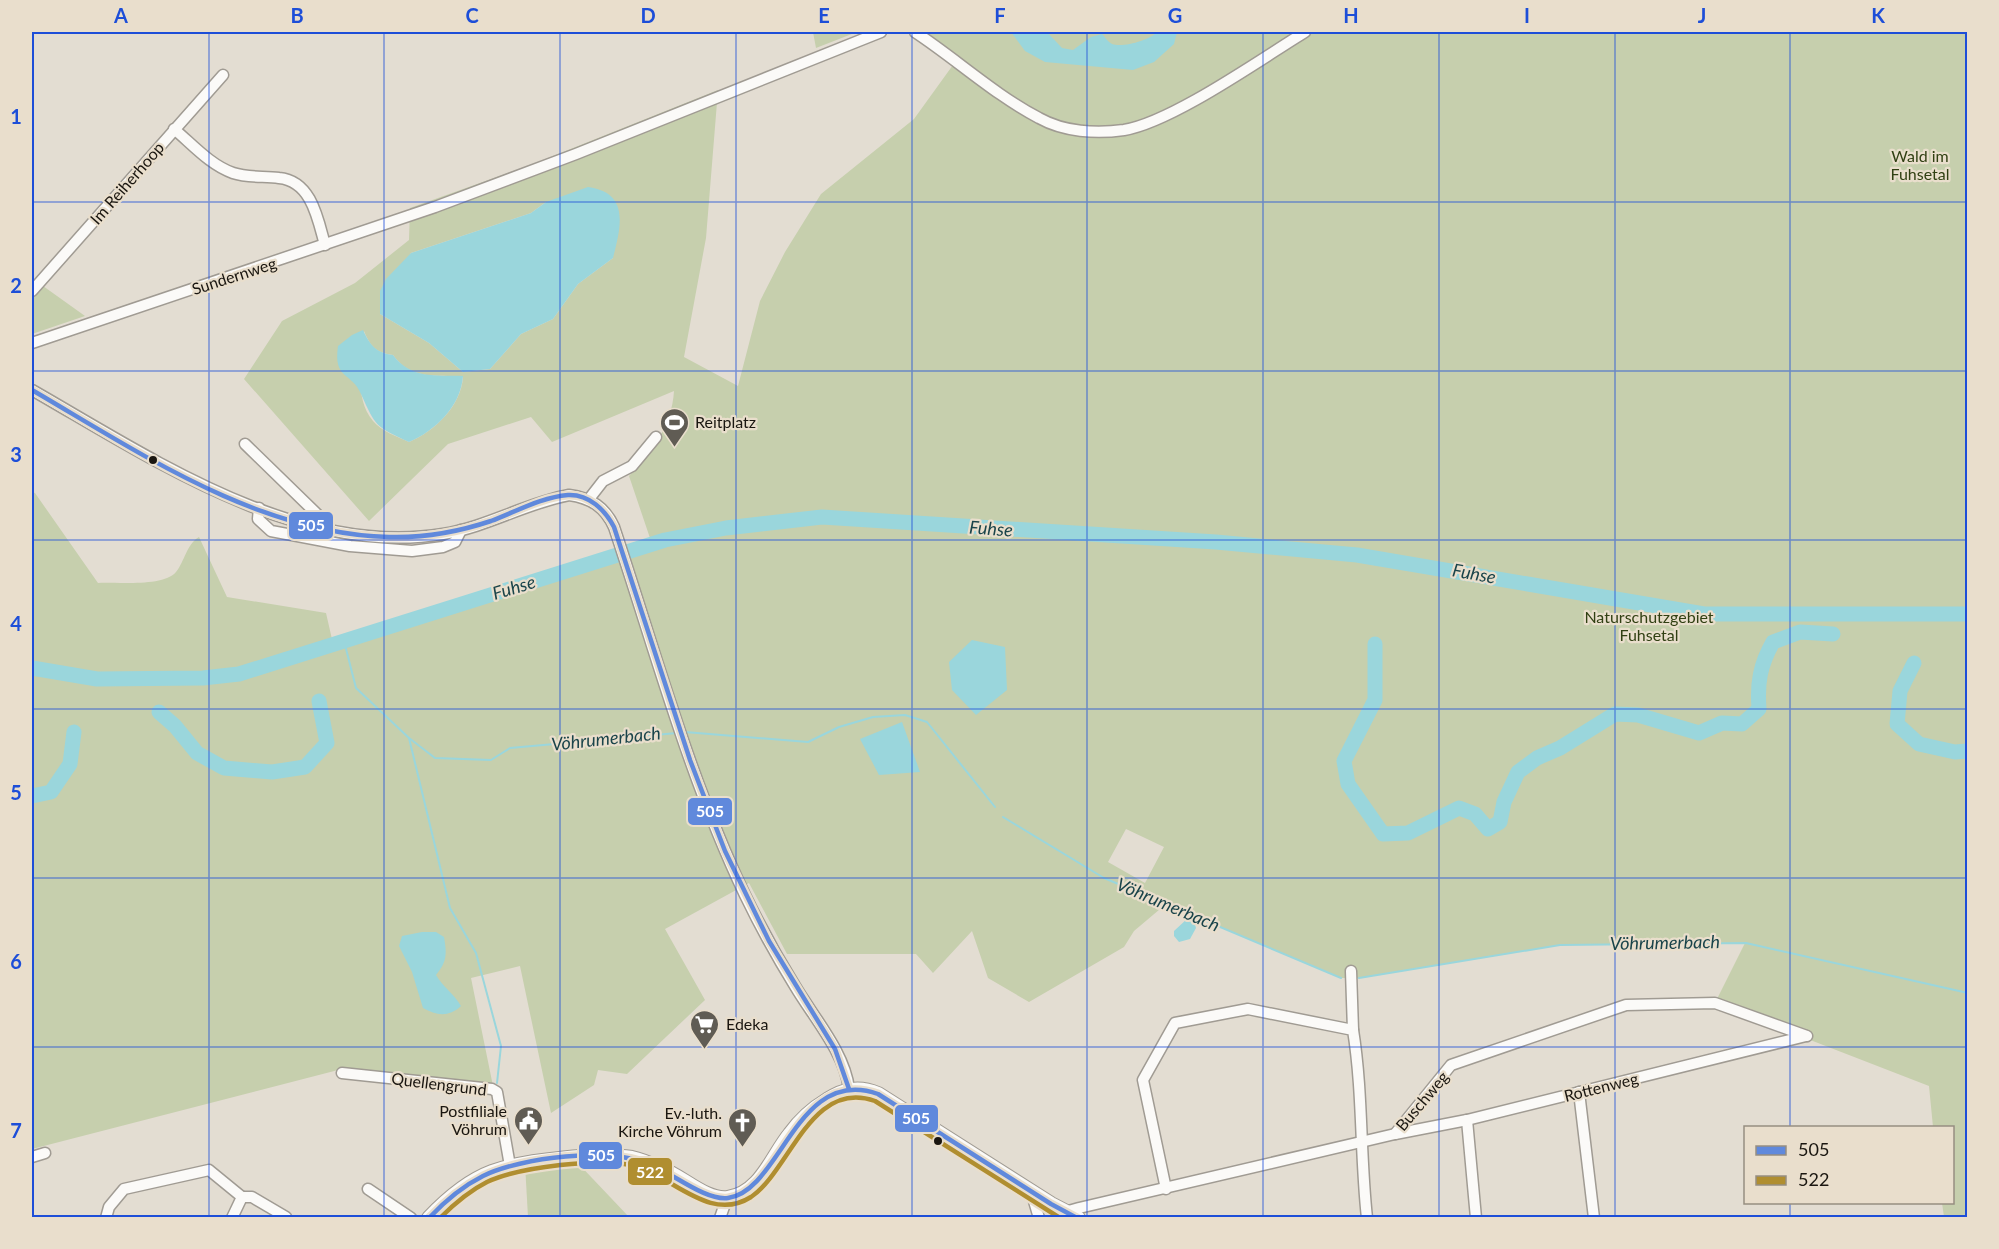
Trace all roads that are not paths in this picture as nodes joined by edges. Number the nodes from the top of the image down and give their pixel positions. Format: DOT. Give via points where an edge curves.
graph roads {
  1 [pos="880,32"];
  2 [pos="915,32"];
  3 [pos="1305,32"];
  4 [pos="223,75"];
  5 [pos="174,129"];
  6 [pos="325,245"];
  7 [pos="32,291"];
  8 [pos="32,343"];
  9 [pos="32,390"];
  10 [pos="656,437"];
  11 [pos="246,444"];
  12 [pos="589,499"];
  13 [pos="259,508"];
  14 [pos="322,527"];
  15 [pos="461,530"];
  16 [pos="1351,971"];
  17 [pos="1353,1030"];
  18 [pos="1807,1036"];
  19 [pos="342,1073"];
  20 [pos="849,1089"];
  21 [pos="1579,1092"];
  22 [pos="1467,1120"];
  23 [pos="1395,1134"];
  24 [pos="1360,1143"];
  25 [pos="45,1154"];
  26 [pos="32,1157"];
  27 [pos="510,1166"];
  28 [pos="368,1189"];
  29 [pos="1166,1189"];
  30 [pos="1031,1191"];
  31 [pos="242,1197"];
  32 [pos="727,1198"];
  33 [pos="286,1216"];
  34 [pos="1067,1216"];
  35 [pos="106,1218"];
  36 [pos="232,1218"];
  37 [pos="411,1218"];
  38 [pos="429,1218"];
  39 [pos="720,1218"];
  40 [pos="1039,1218"];
  41 [pos="1367,1218"];
  42 [pos="1476,1218"];
  43 [pos="1594,1218"];
  1 -- 6 [label="street, Sundernweg" via="576,154"];
  2 -- 3 [label="street" via="1041,119 1060,127 1105,131 1126,129 1186,104"];
  4 -- 5 [label="street, Im Reiherhoop"];
  5 -- 6 [label="street" via="222,168 242,175 283,178 298,185 313,205"];
  5 -- 7 [label="street, Im Reiherhoop"];
  6 -- 8 [label="street, Sundernweg"];
  9 -- 13 [label="street" via="179,473"];
  10 -- 12 [label="street" via="632,466 603,481"];
  11 -- 14 [label="street" via="319,516"];
  12 -- 15 [label="street" via="561,497"];
  12 -- 20 [label="street" via="607,514 618,541 707,807 746,896 794,985 847,1070"];
  13 -- 14 [label="street"];
  13 -- 15 [label="street" via="258,519 271,531 350,546 430,550 455,542"];
  14 -- 15 [label="street" via="408,537"];
  16 -- 17 [label="street"];
  17 -- 24 [label="street" via="1360,1079"];
  17 -- 29 [label="street" via="1248,1009 1175,1023 1143,1080"];
  18 -- 21 [label="street, Rottenweg"];
  18 -- 23 [label="street, Buschweg" via="1715,1003 1626,1005 1451,1065"];
  19 -- 27 [label="street, Quellengrund" via="492,1089 496,1092"];
  20 -- 30 [label="main road" via="878,1094"];
  20 -- 32 [label="main road" via="803,1118 753,1186"];
  21 -- 22 [label="street, Rottenweg"];
  21 -- 43 [label="street"];
  22 -- 23 [label="street, Rottenweg"];
  22 -- 42 [label="street"];
  23 -- 24 [label="street, Buschweg"];
  24 -- 29 [label="street, Buschweg"];
  24 -- 41 [label="street"];
  25 -- 26 [label="street"];
  27 -- 32 [label="main road" via="556,1160 633,1158 714,1196"];
  27 -- 38 [label="main road" via="474,1181"];
  28 -- 37 [label="street"];
  29 -- 34 [label="street, Buschweg"];
  30 -- 34 [label="main road"];
  30 -- 40 [label="street"];
  31 -- 33 [label="street" via="252,1197"];
  31 -- 35 [label="street" via="209,1170 124,1189 109,1207"];
  31 -- 36 [label="street"];
  32 -- 39 [label="street"];
}
